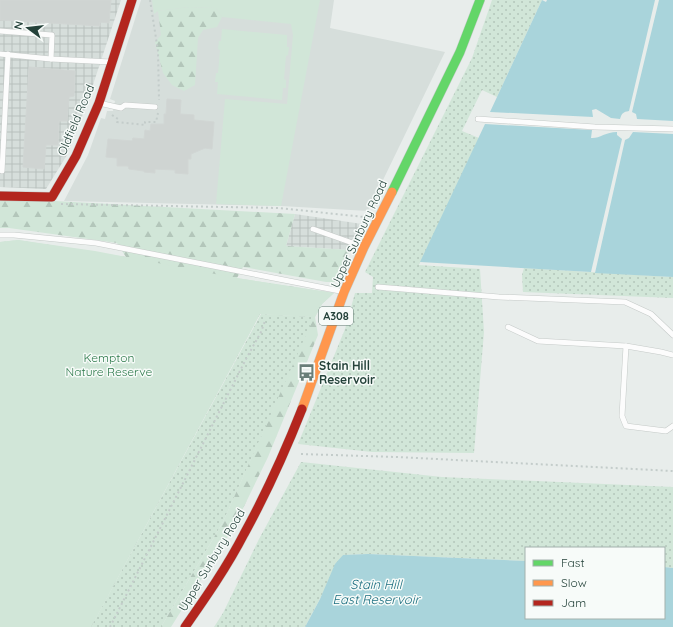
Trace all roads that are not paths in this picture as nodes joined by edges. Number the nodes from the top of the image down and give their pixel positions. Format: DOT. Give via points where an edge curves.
graph roads {
  1 [pos="132,0"];
  2 [pos="480,0"];
  3 [pos="0,32"];
  4 [pos="0,54"];
  5 [pos="8,54"];
  6 [pos="51,59"];
  7 [pos="112,62"];
  8 [pos="99,104"];
  9 [pos="157,107"];
  10 [pos="478,119"];
  11 [pos="673,129"];
  12 [pos="2,171"];
  13 [pos="0,196"];
  14 [pos="312,229"];
  15 [pos="0,235"];
  16 [pos="364,247"];
  17 [pos="378,286"];
  18 [pos="344,292"];
  19 [pos="508,327"];
  20 [pos="673,335"];
  21 [pos="626,346"];
  22 [pos="673,355"];
  23 [pos="673,426"];
  24 [pos="185,627"];
  1 -- 7 [label="main road, Oldfield Road"];
  2 -- 16 [label="main road, Upper Sunbury Road / A308" via="460,52"];
  3 -- 6 [label="lane" via="52,35"];
  4 -- 5 [label="lane"];
  5 -- 6 [label="lane"];
  5 -- 12 [label="lane"];
  6 -- 7 [label="lane"];
  7 -- 8 [label="main road, Oldfield Road"];
  8 -- 9 [label="lane" via="121,108 125,105"];
  8 -- 13 [label="main road, Oldfield Road" via="76,156 52,197"];
  10 -- 11 [label="lane"];
  14 -- 16 [label="lane"];
  15 -- 18 [label="lane" via="96,243"];
  16 -- 18 [label="main road, Upper Sunbury Road / A308"];
  17 -- 20 [label="lane" via="499,297 625,302 651,314"];
  18 -- 24 [label="main road, Upper Sunbury Road / A308" via="308,396 281,460 244,535"];
  19 -- 21 [label="lane" via="538,341"];
  21 -- 22 [label="lane"];
  21 -- 23 [label="lane" via="622,416 626,426 666,431"];
}
